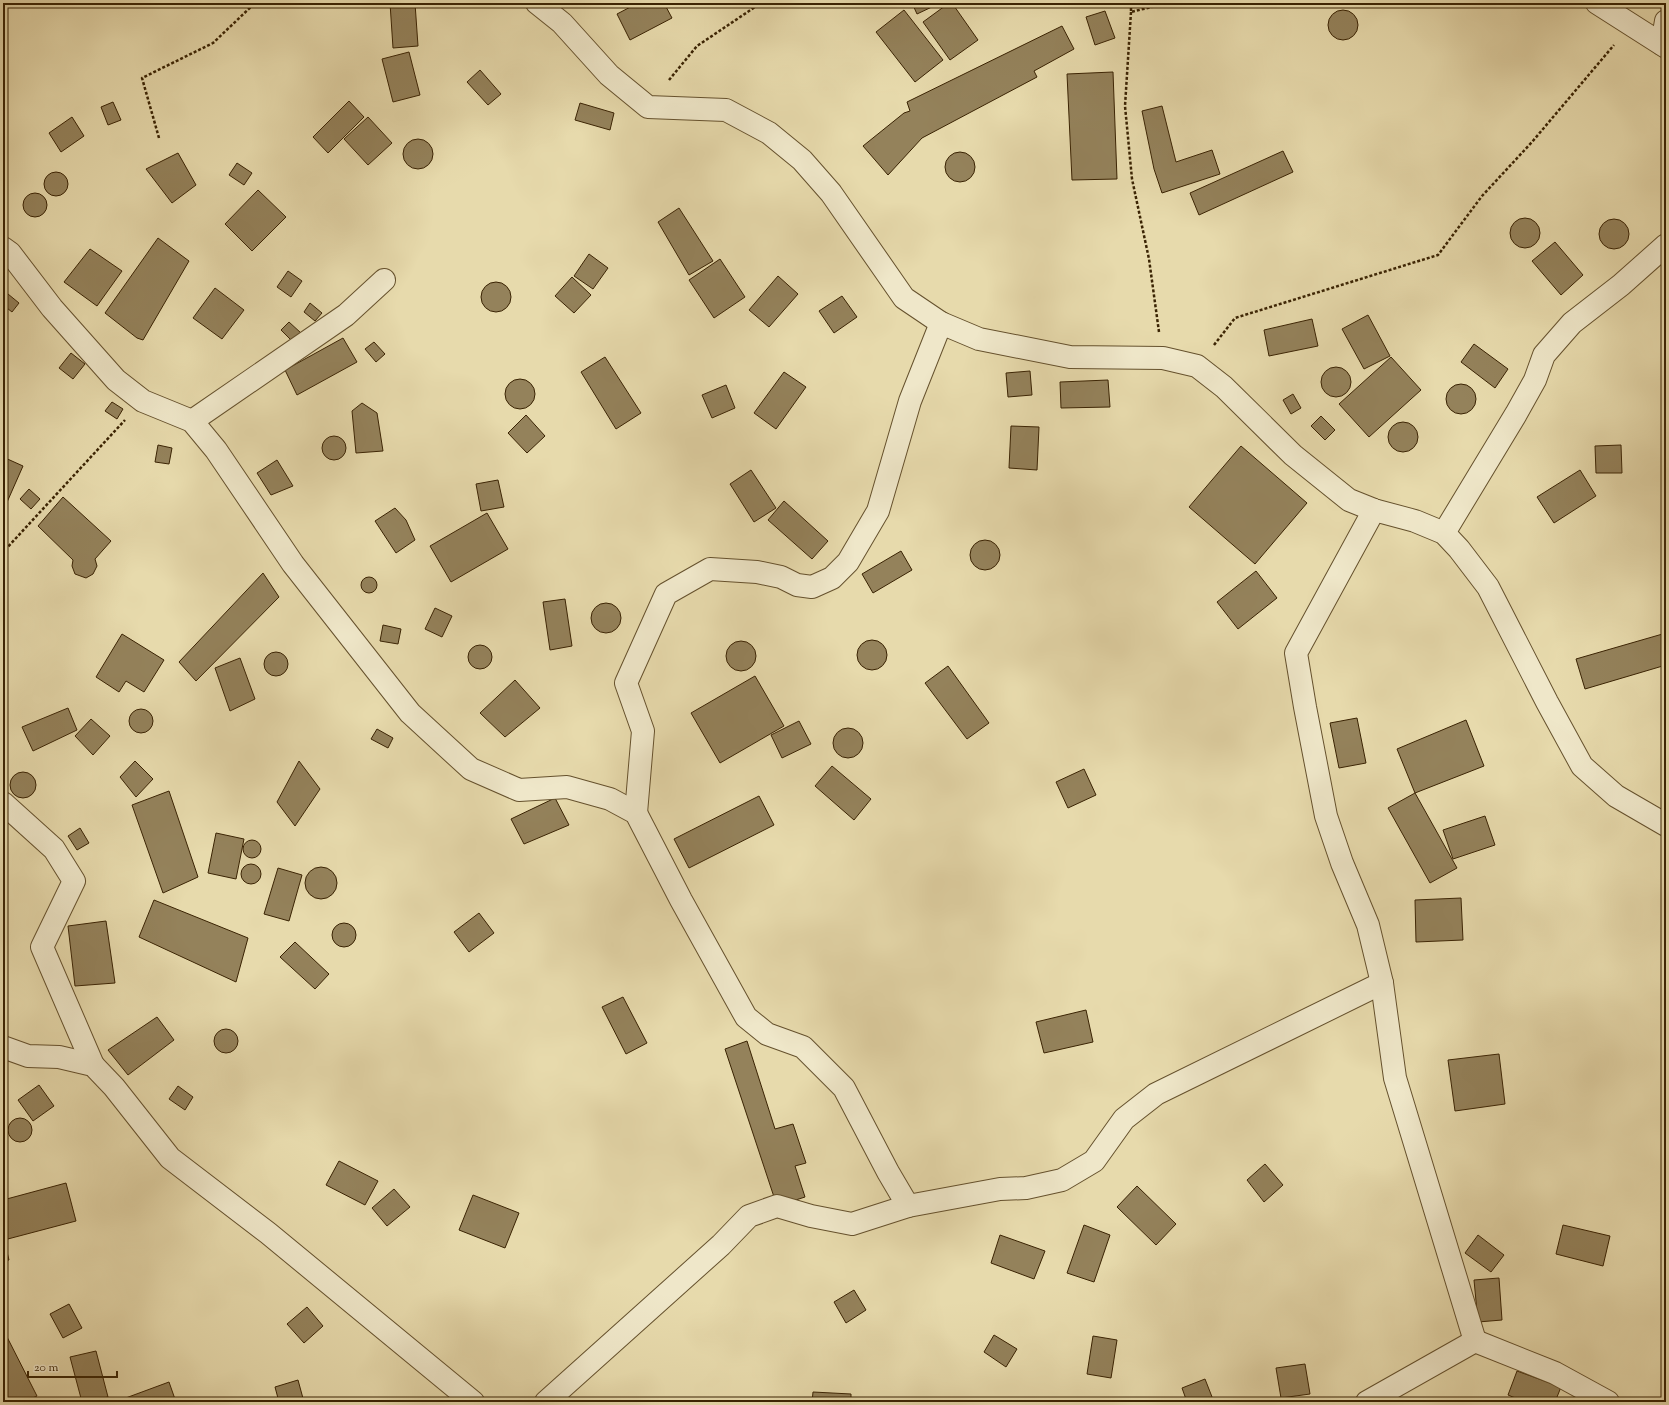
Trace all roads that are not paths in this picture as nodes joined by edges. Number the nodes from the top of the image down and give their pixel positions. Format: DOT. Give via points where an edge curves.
graph roads {
  1 [pos="538,3"];
  2 [pos="1598,3"];
  3 [pos="1666,21"];
  4 [pos="1664,46"];
  5 [pos="1666,245"];
  6 [pos="3,248"];
  7 [pos="384,280"];
  8 [pos="941,323"];
  9 [pos="192,421"];
  10 [pos="1374,510"];
  11 [pos="1444,533"];
  12 [pos="3,803"];
  13 [pos="636,812"];
  14 [pos="1666,825"];
  15 [pos="1382,983"];
  16 [pos="3,1047"];
  17 [pos="93,1065"];
  18 [pos="908,1206"];
  19 [pos="1475,1341"];
  20 [pos="473,1402"];
  21 [pos="546,1402"];
  22 [pos="1367,1402"];
  23 [pos="1608,1402"];
  1 -- 8 [label="street" via="562,23 609,75 648,107 726,110 769,133 802,160 831,193 904,298"];
  2 -- 4 [label="street"];
  3 -- 4 [label="street"];
  5 -- 11 [label="street" via="1621,285 1572,323 1544,355 1535,380 1516,414"];
  6 -- 9 [label="street" via="10,253 52,308 116,380 143,401"];
  7 -- 9 [label="street" via="346,315"];
  8 -- 10 [label="street" via="979,339 1070,357 1163,358 1197,366 1224,387 1300,460 1349,500"];
  8 -- 13 [label="street" via="910,401 878,511 848,562 832,578 812,587 797,586 781,578 757,572 710,569 666,594 626,683 643,731"];
  9 -- 13 [label="street" via="216,450 292,564 410,713 471,769 519,790 567,787 610,799"];
  10 -- 11 [label="street" via="1415,521"];
  10 -- 15 [label="street" via="1296,653 1326,816 1368,925"];
  11 -- 14 [label="street" via="1488,587 1582,766 1616,796"];
  12 -- 17 [label="street" via="54,849 74,881 42,946"];
  13 -- 18 [label="street" via="746,1017 767,1034 803,1047 844,1088"];
  15 -- 18 [label="street" via="1156,1094 1124,1118 1094,1161 1062,1180"];
  15 -- 19 [label="street" via="1395,1078"];
  16 -- 17 [label="street" via="28,1056 59,1057"];
  17 -- 20 [label="street" via="114,1087 170,1158 268,1233"];
  18 -- 21 [label="street" via="852,1224 777,1206 749,1216 721,1245"];
  19 -- 22 [label="street"];
  19 -- 23 [label="street" via="1554,1373"];
}
